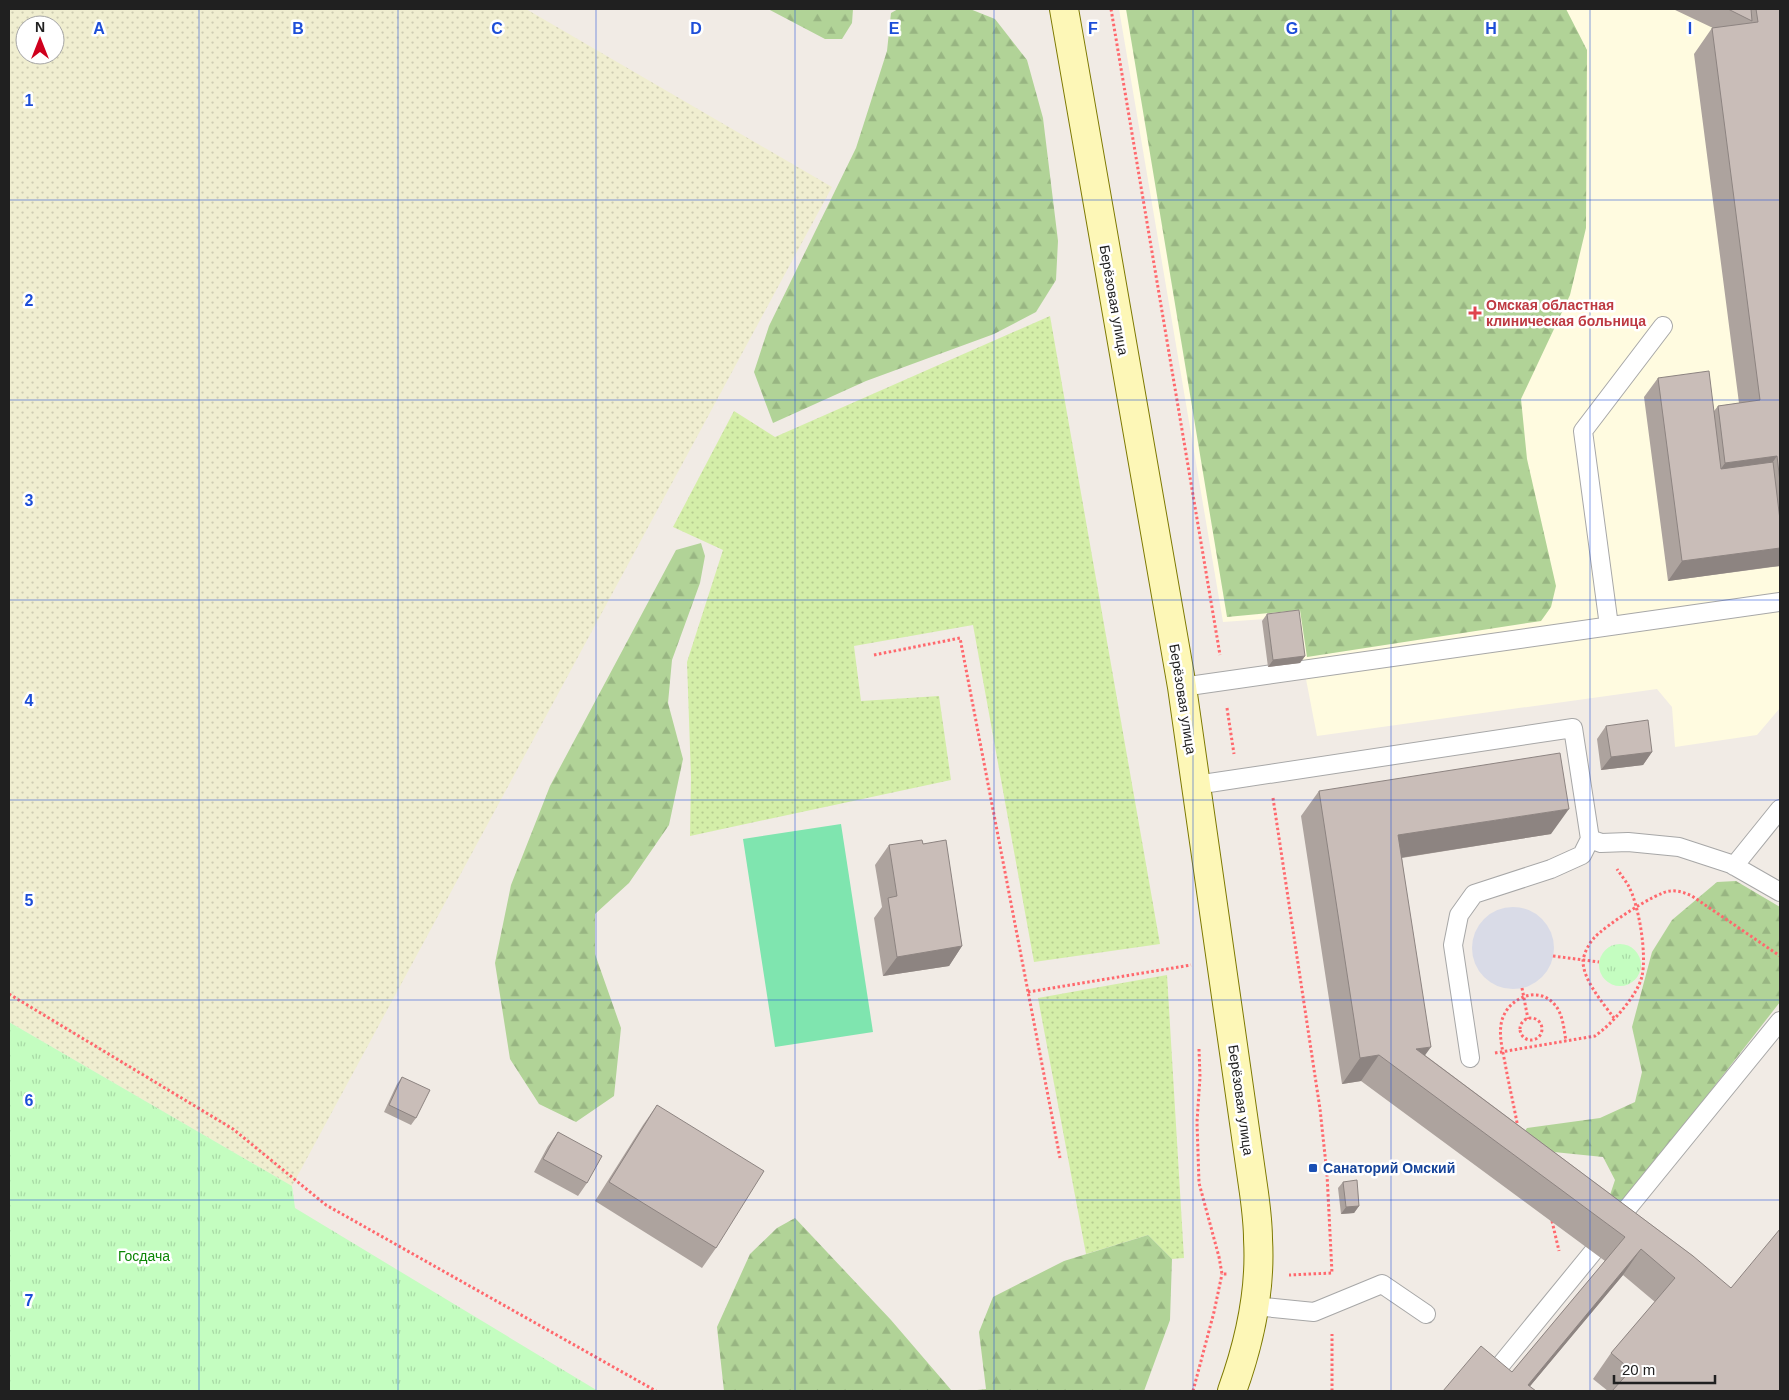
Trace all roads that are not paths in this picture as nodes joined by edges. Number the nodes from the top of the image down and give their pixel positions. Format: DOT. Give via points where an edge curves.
graph roads {
  1 [pos="1064,9"];
  2 [pos="1663,326"];
  3 [pos="1780,602"];
  4 [pos="1609,626"];
  5 [pos="1182,687"];
  6 [pos="1196,785"];
  7 [pos="1780,809"];
  8 [pos="1595,841"];
  9 [pos="1734,866"];
  10 [pos="1780,892"];
  11 [pos="1780,1022"];
  12 [pos="1470,1058"];
  13 [pos="1608,1232"];
  14 [pos="1593,1252"];
  15 [pos="1254,1306"];
  16 [pos="1426,1314"];
  17 [pos="1502,1388"];
  18 [pos="1232,1391"];
  1 -- 5 [label="main road, Берёзовая улица"];
  2 -- 4 [label="lane" via="1583,431"];
  3 -- 4 [label="lane"];
  4 -- 5 [label="lane"];
  5 -- 6 [label="main road, Берёзовая улица"];
  6 -- 8 [label="lane" via="1573,728"];
  6 -- 15 [label="main road, Берёзовая улица" via="1254,1193 1258,1240"];
  7 -- 9 [label="lane"];
  8 -- 9 [label="lane" via="1679,847"];
  8 -- 12 [label="lane" via="1582,855 1551,869 1474,894 1459,915 1453,945"];
  9 -- 10 [label="lane"];
  11 -- 13 [label="lane"];
  14 -- 17 [label="lane" via="1499,1366 1495,1378"];
  15 -- 16 [label="lane" via="1314,1312 1382,1284"];
  15 -- 18 [label="main road, Берёзовая улица"];
}
